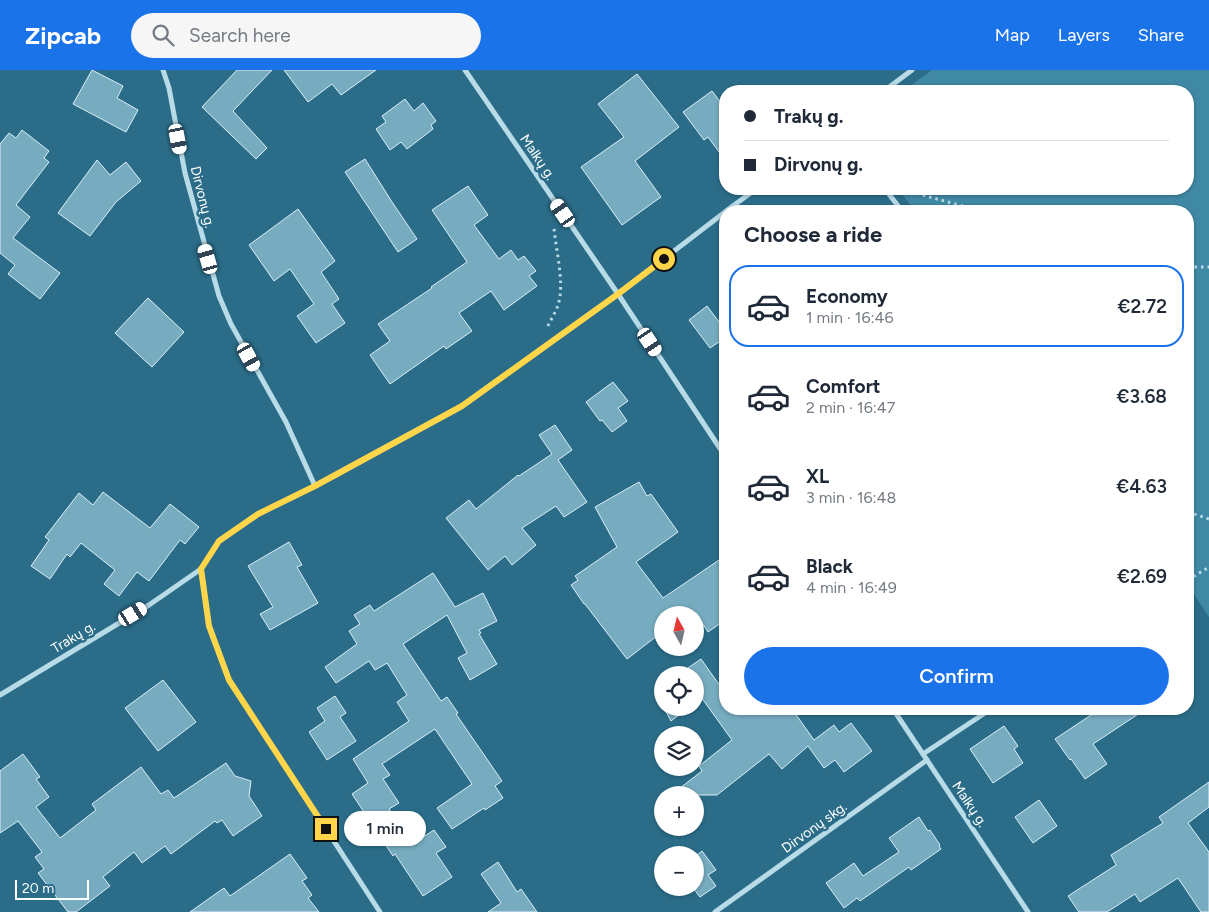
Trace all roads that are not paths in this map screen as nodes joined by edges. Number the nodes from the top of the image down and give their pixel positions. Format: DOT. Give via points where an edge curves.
graph roads {
  1 [pos="163,70"];
  2 [pos="465,70"];
  3 [pos="912,70"];
  4 [pos="892,85"];
  5 [pos="748,195"];
  6 [pos="890,195"];
  7 [pos="735,205"];
  8 [pos="897,205"];
  9 [pos="719,217"];
  10 [pos="618,294"];
  11 [pos="719,447"];
  12 [pos="315,486"];
  13 [pos="201,569"];
  14 [pos="0,695"];
  15 [pos="897,715"];
  16 [pos="981,715"];
  17 [pos="923,754"];
  18 [pos="927,760"];
  19 [pos="380,912"];
  20 [pos="715,912"];
  21 [pos="1028,912"];
  1 -- 12 [label="street, Dirvonų g." via="185,173 219,296 231,324 286,422"];
  2 -- 10 [label="street, Malkų g."];
  3 -- 4 [label="street"];
  5 -- 7 [label="street, Trakų g."];
  6 -- 8 [label="street"];
  9 -- 10 [label="street, Trakų g."];
  10 -- 11 [label="street, Malkų g."];
  10 -- 12 [label="street, Trakų g." via="462,406"];
  12 -- 13 [label="street, Trakų g." via="258,514 219,541"];
  13 -- 14 [label="street, Trakų g." via="149,605"];
  13 -- 19 [label="street" via="209,626 229,680"];
  15 -- 17 [label="street, Malkų g."];
  16 -- 17 [label="street"];
  17 -- 18 [label="street, Malkų g."];
  18 -- 20 [label="street, Dirvonų skg."];
  18 -- 21 [label="street, Malkų g."];
}
